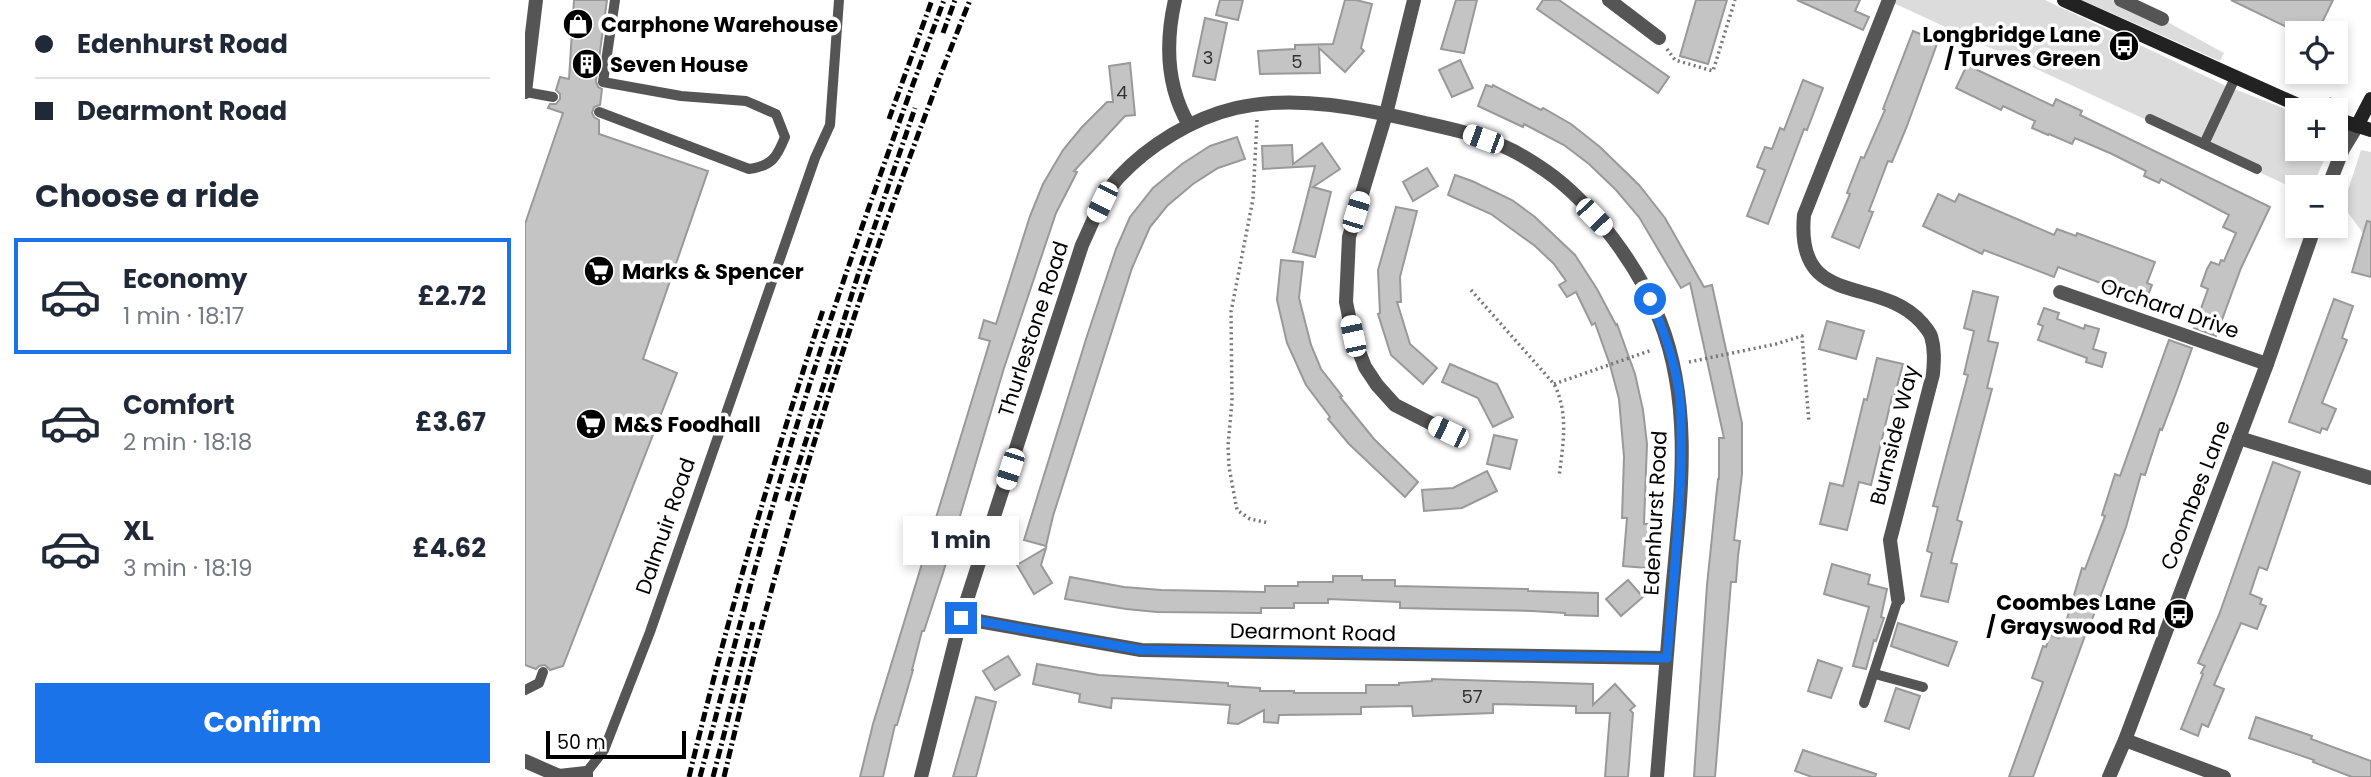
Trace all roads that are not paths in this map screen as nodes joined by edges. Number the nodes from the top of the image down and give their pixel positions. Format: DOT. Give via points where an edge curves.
graph roads {
  1 [pos="537,0"];
  2 [pos="615,0"];
  3 [pos="839,0"];
  4 [pos="1175,0"];
  5 [pos="1414,0"];
  6 [pos="1609,0"];
  7 [pos="1889,0"];
  8 [pos="2064,0"];
  9 [pos="2121,0"];
  10 [pos="2162,19"];
  11 [pos="1659,38"];
  12 [pos="2235,78"];
  13 [pos="525,92"];
  14 [pos="553,97"];
  15 [pos="2371,99"];
  16 [pos="2285,100"];
  17 [pos="599,112"];
  18 [pos="1386,114"];
  19 [pos="2150,119"];
  20 [pos="1189,125"];
  21 [pos="2364,128"];
  22 [pos="2204,144"];
  23 [pos="2257,169"];
  24 [pos="2333,175"];
  25 [pos="2311,238"];
  26 [pos="2060,292"];
  27 [pos="2267,364"];
  28 [pos="1448,432"];
  29 [pos="2239,438"];
  30 [pos="2371,478"];
  31 [pos="1898,599"];
  32 [pos="961,618"];
  33 [pos="1667,658"];
  34 [pos="543,672"];
  35 [pos="1875,674"];
  36 [pos="1923,687"];
  37 [pos="525,690"];
  38 [pos="1864,703"];
  39 [pos="2125,740"];
  40 [pos="525,761"];
  41 [pos="586,775"];
  42 [pos="921,777"];
  43 [pos="1657,777"];
  44 [pos="2109,777"];
  45 [pos="2224,777"];
  1 -- 13 [label="street"];
  2 -- 17 [label="lane" via="603,82 681,96 746,101 776,114 785,137 778,155 764,167 749,169"];
  3 -- 41 [label="lane, Dalmuir Road" via="830,125 650,632 604,750"];
  4 -- 20 [label="street" via="1169,56 1176,104"];
  5 -- 18 [label="street"];
  6 -- 11 [label="street"];
  7 -- 31 [label="street, Burnside Way" via="1804,215 1801,237 1816,272 1829,282 1900,305 1930,332 1933,374 1890,540"];
  8 -- 12 [label="street"];
  9 -- 10 [label="street"];
  12 -- 16 [label="street"];
  12 -- 22 [label="lane"];
  13 -- 14 [label="lane"];
  15 -- 21 [label="street"];
  18 -- 20 [label="street, Thurlestone Road" via="1307,103 1258,104"];
  18 -- 28 [label="street" via="1349,237 1346,302 1353,336 1377,385 1395,405"];
  18 -- 33 [label="street, Edenhurst Road" via="1494,142 1549,173 1605,228 1650,299 1679,392 1681,499"];
  19 -- 22 [label="lane"];
  20 -- 32 [label="street, Thurlestone Road" via="1118,178 1082,245"];
  21 -- 24 [label="street" via="2343,149"];
  22 -- 23 [label="lane"];
  25 -- 27 [label="street, Coombes Lane"];
  26 -- 27 [label="street, Orchard Drive"];
  27 -- 29 [label="street, Coombes Lane"];
  29 -- 30 [label="street"];
  29 -- 39 [label="street, Coombes Lane"];
  31 -- 35 [label="lane, Burnside Way"];
  32 -- 33 [label="street, Dearmont Road" via="1141,650"];
  32 -- 42 [label="street, Thurlestone Road"];
  33 -- 43 [label="street, Edenhurst Road"];
  34 -- 37 [label="lane" via="538,683"];
  35 -- 36 [label="lane"];
  35 -- 38 [label="lane, Burnside Way"];
  39 -- 44 [label="street, Coombes Lane"];
  39 -- 45 [label="street"];
  40 -- 41 [label="street" via="559,776"];
}
